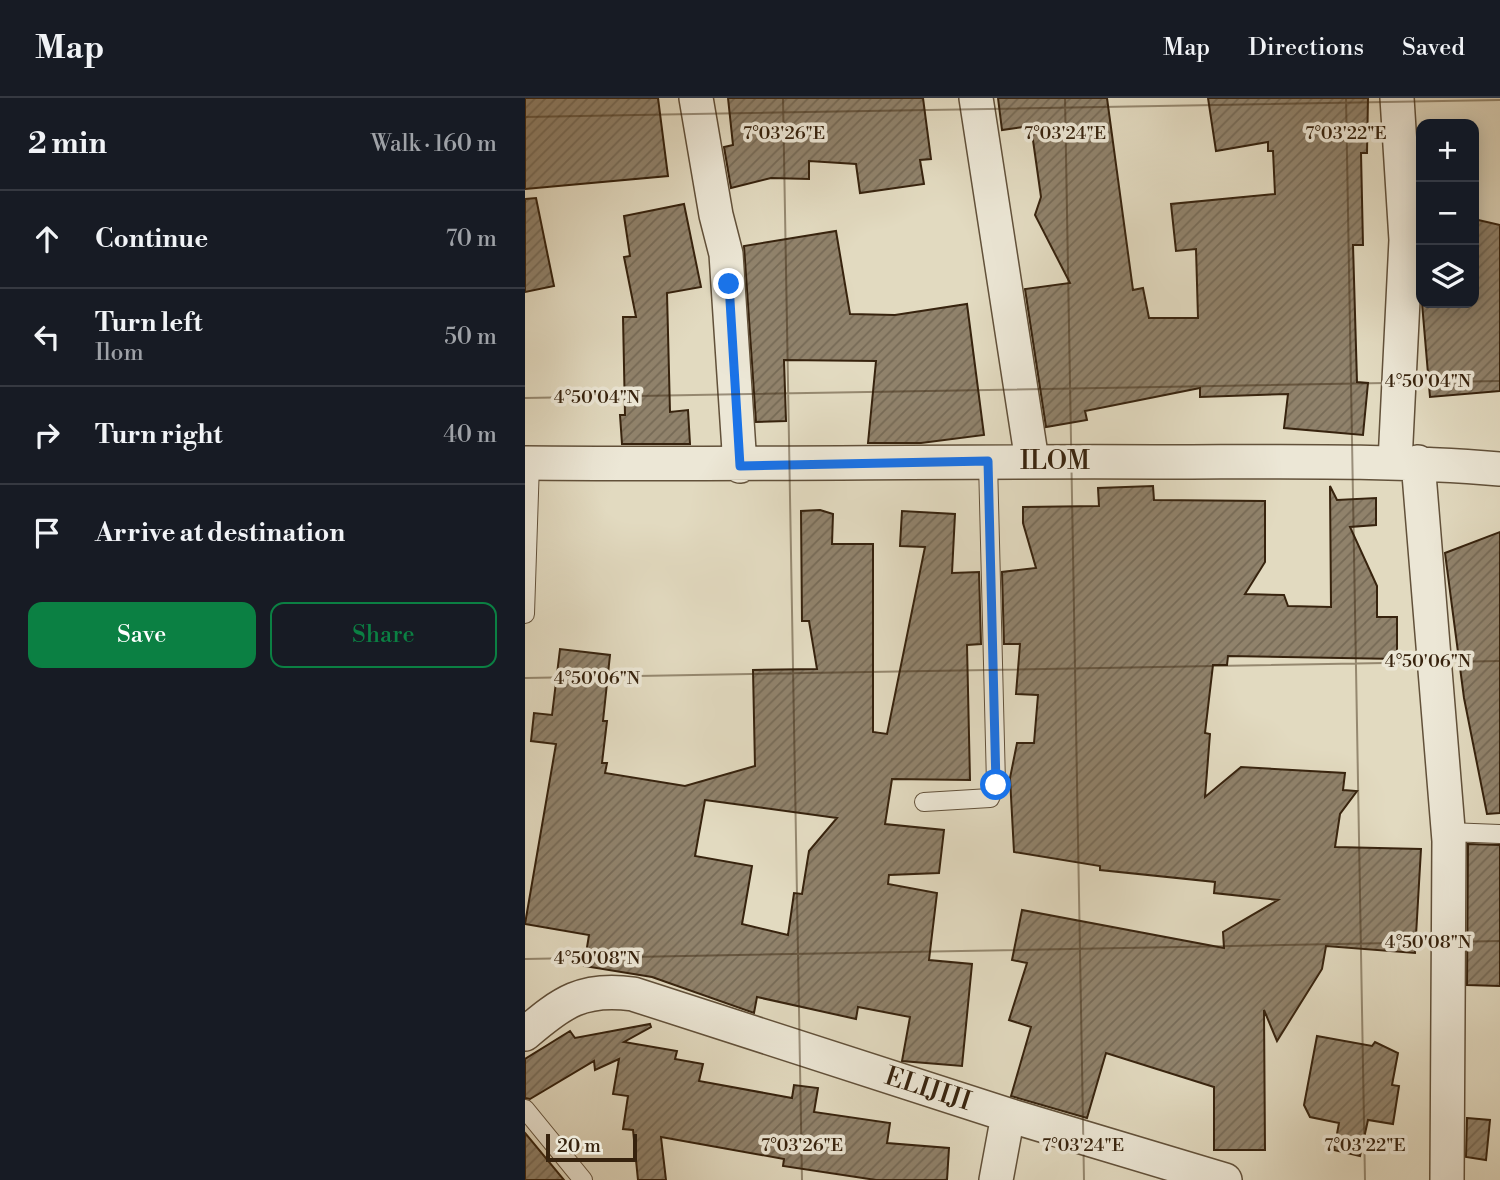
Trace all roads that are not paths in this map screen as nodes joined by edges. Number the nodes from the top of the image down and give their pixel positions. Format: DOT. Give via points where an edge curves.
graph roads {
  1 [pos="696,98"];
  2 [pos="976,98"];
  3 [pos="1397,98"];
  4 [pos="988,461"];
  5 [pos="1032,461"];
  6 [pos="1406,462"];
  7 [pos="527,463"];
  8 [pos="740,466"];
  9 [pos="1500,469"];
  10 [pos="525,614"];
  11 [pos="924,802"];
  12 [pos="1448,832"];
  13 [pos="1500,834"];
  14 [pos="525,1034"];
  15 [pos="525,1109"];
  16 [pos="1008,1115"];
  17 [pos="583,1180"];
  18 [pos="996,1180"];
  19 [pos="1224,1180"];
  20 [pos="1447,1180"];
  1 -- 8 [label="street" via="726,254"];
  2 -- 5 [label="street"];
  3 -- 6 [label="street" via="1406,240"];
  4 -- 5 [label="street, ILOM"];
  4 -- 8 [label="street, ILOM"];
  4 -- 11 [label="lane" via="996,785 990,798"];
  5 -- 6 [label="street, ILOM"];
  6 -- 9 [label="street, ILOM"];
  6 -- 12 [label="street"];
  7 -- 8 [label="street, ILOM"];
  7 -- 10 [label="lane"];
  12 -- 13 [label="lane"];
  12 -- 20 [label="street"];
  14 -- 16 [label="street, ELIJIJI" via="574,999 605,990 633,994"];
  15 -- 17 [label="lane"];
  16 -- 18 [label="street"];
  16 -- 19 [label="street, ELIJIJI"];
}
